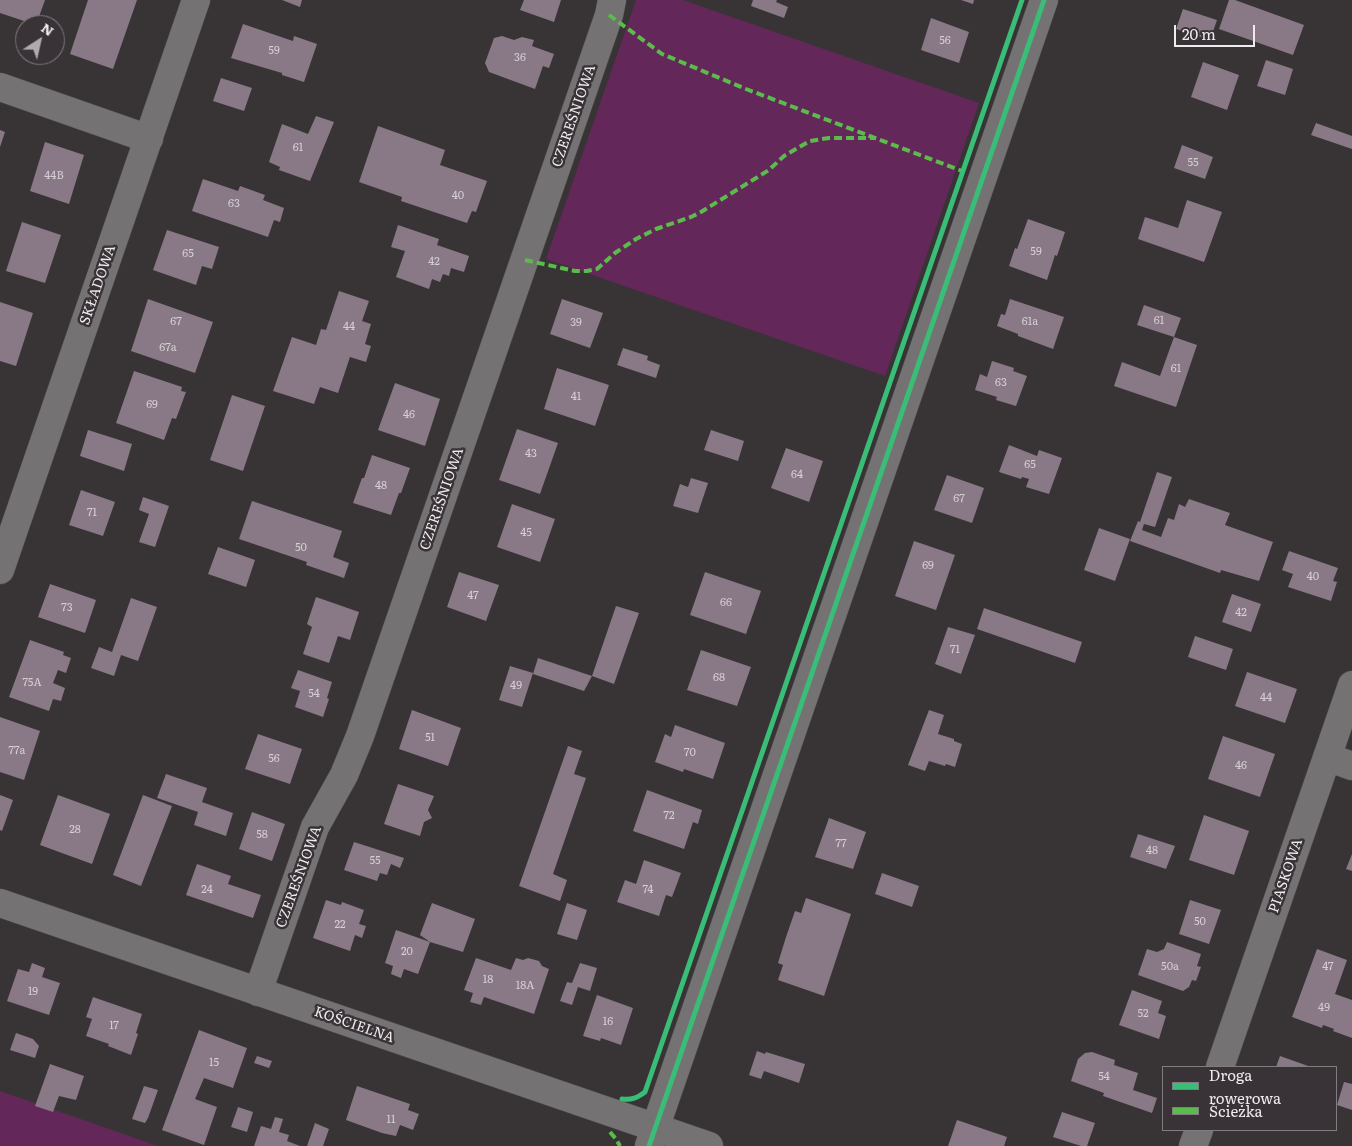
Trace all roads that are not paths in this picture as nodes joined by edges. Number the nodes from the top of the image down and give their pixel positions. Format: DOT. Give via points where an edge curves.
graph roads {
  1 [pos="196,0"];
  2 [pos="612,0"];
  3 [pos="1044,0"];
  4 [pos="0,87"];
  5 [pos="149,139"];
  6 [pos="0,570"];
  7 [pos="1352,685"];
  8 [pos="1327,757"];
  9 [pos="1352,766"];
  10 [pos="0,903"];
  11 [pos="258,992"];
  12 [pos="1220,1066"];
  13 [pos="1199,1131"];
  14 [pos="652,1137"];
  15 [pos="708,1146"];
  16 [pos="1193,1146"];
  1 -- 5 [label="street, SKŁADOWA"];
  2 -- 11 [label="street, CZEREŚNIOWA" via="360,736 344,775 315,827"];
  3 -- 14 [label="street"];
  4 -- 5 [label="street"];
  5 -- 6 [label="street, SKŁADOWA"];
  7 -- 8 [label="street, PIASKOWA"];
  8 -- 9 [label="street"];
  8 -- 12 [label="street, PIASKOWA"];
  10 -- 11 [label="street, KOŚCIELNA"];
  11 -- 14 [label="street, KOŚCIELNA"];
  13 -- 16 [label="street"];
  14 -- 15 [label="street, KOŚCIELNA"];
}
